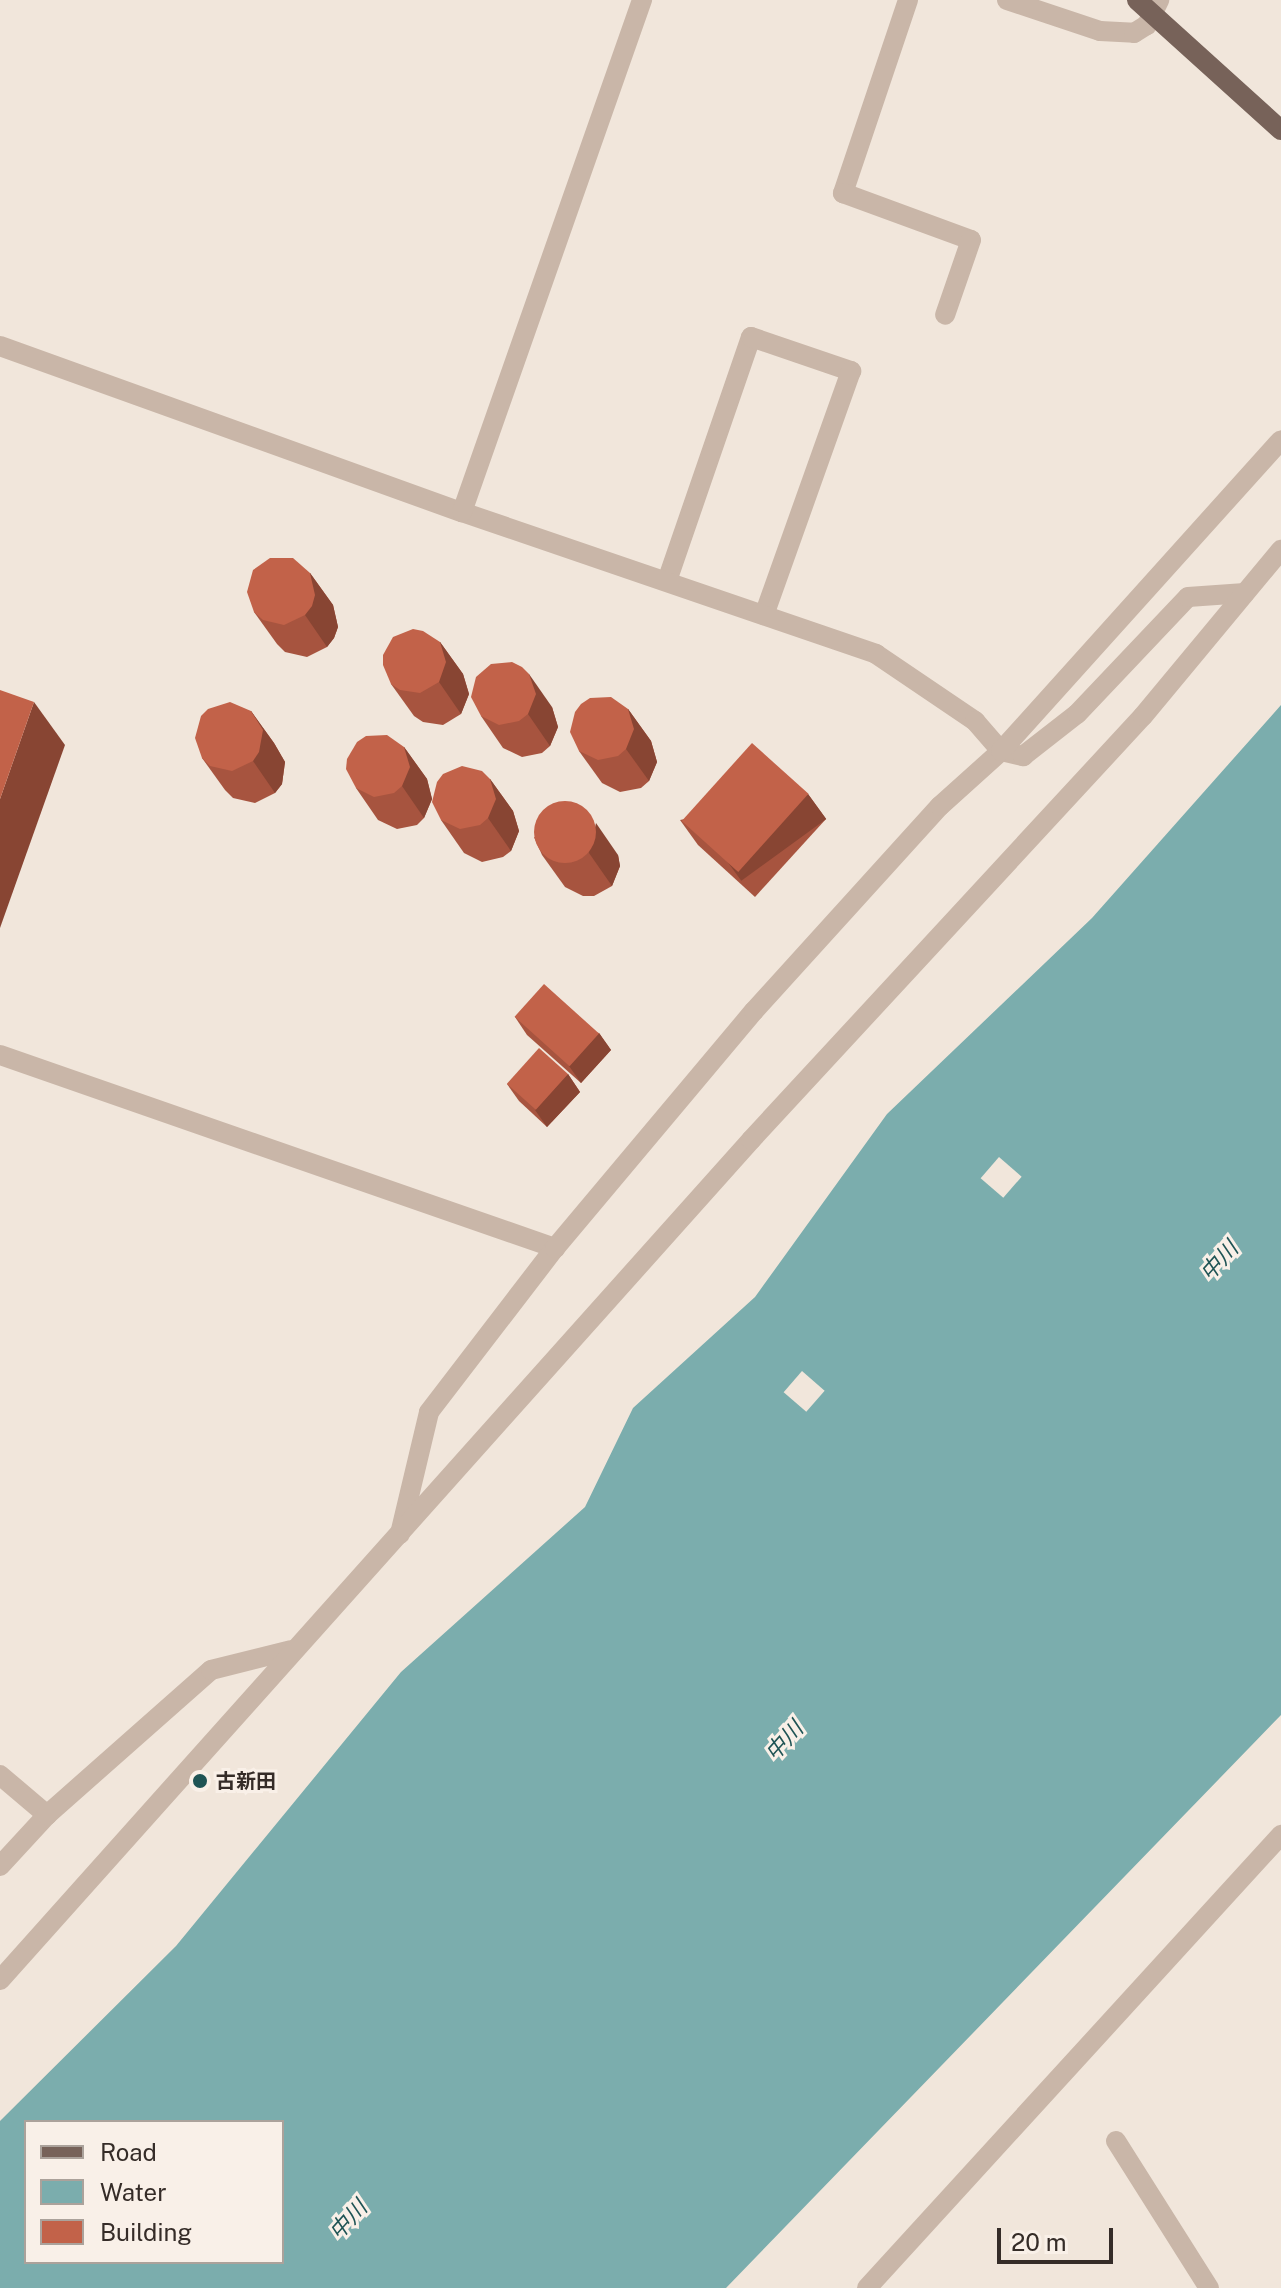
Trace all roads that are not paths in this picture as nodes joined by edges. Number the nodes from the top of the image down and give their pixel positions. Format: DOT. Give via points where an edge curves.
graph roads {
  1 [pos="642,0"];
  2 [pos="908,0"];
  3 [pos="1007,0"];
  4 [pos="1137,0"];
  5 [pos="1157,8"];
  6 [pos="1281,130"];
  7 [pos="945,315"];
  8 [pos="0,346"];
  9 [pos="1281,440"];
  10 [pos="462,512"];
  11 [pos="1281,550"];
  12 [pos="667,581"];
  13 [pos="1245,593"];
  14 [pos="764,615"];
  15 [pos="1001,751"];
  16 [pos="0,1055"];
  17 [pos="555,1248"];
  18 [pos="400,1534"];
  19 [pos="291,1650"];
  20 [pos="0,1775"];
  21 [pos="47,1815"];
  22 [pos="1281,1835"];
  23 [pos="0,1866"];
  24 [pos="0,1980"];
  25 [pos="1116,2141"];
  26 [pos="867,2288"];
  27 [pos="1209,2288"];
  1 -- 10 [label="street"];
  2 -- 7 [label="street" via="843,193 971,240"];
  3 -- 5 [label="street" via="1100,31 1134,33"];
  4 -- 5 [label="main road"];
  5 -- 6 [label="main road"];
  8 -- 10 [label="street"];
  9 -- 15 [label="street"];
  10 -- 12 [label="street"];
  11 -- 13 [label="street"];
  12 -- 14 [label="street"];
  12 -- 14 [label="street" via="751,337 851,371"];
  13 -- 15 [label="street" via="1188,597 1077,714 1023,756"];
  13 -- 18 [label="street" via="1143,716 751,1140"];
  14 -- 15 [label="street" via="876,654 975,721"];
  15 -- 17 [label="street" via="940,806 754,1011"];
  16 -- 17 [label="street"];
  17 -- 18 [label="street" via="429,1412"];
  18 -- 19 [label="street"];
  19 -- 21 [label="street" via="211,1670"];
  19 -- 24 [label="street"];
  20 -- 21 [label="street"];
  21 -- 23 [label="street"];
  22 -- 26 [label="street"];
  25 -- 27 [label="street"];
}
